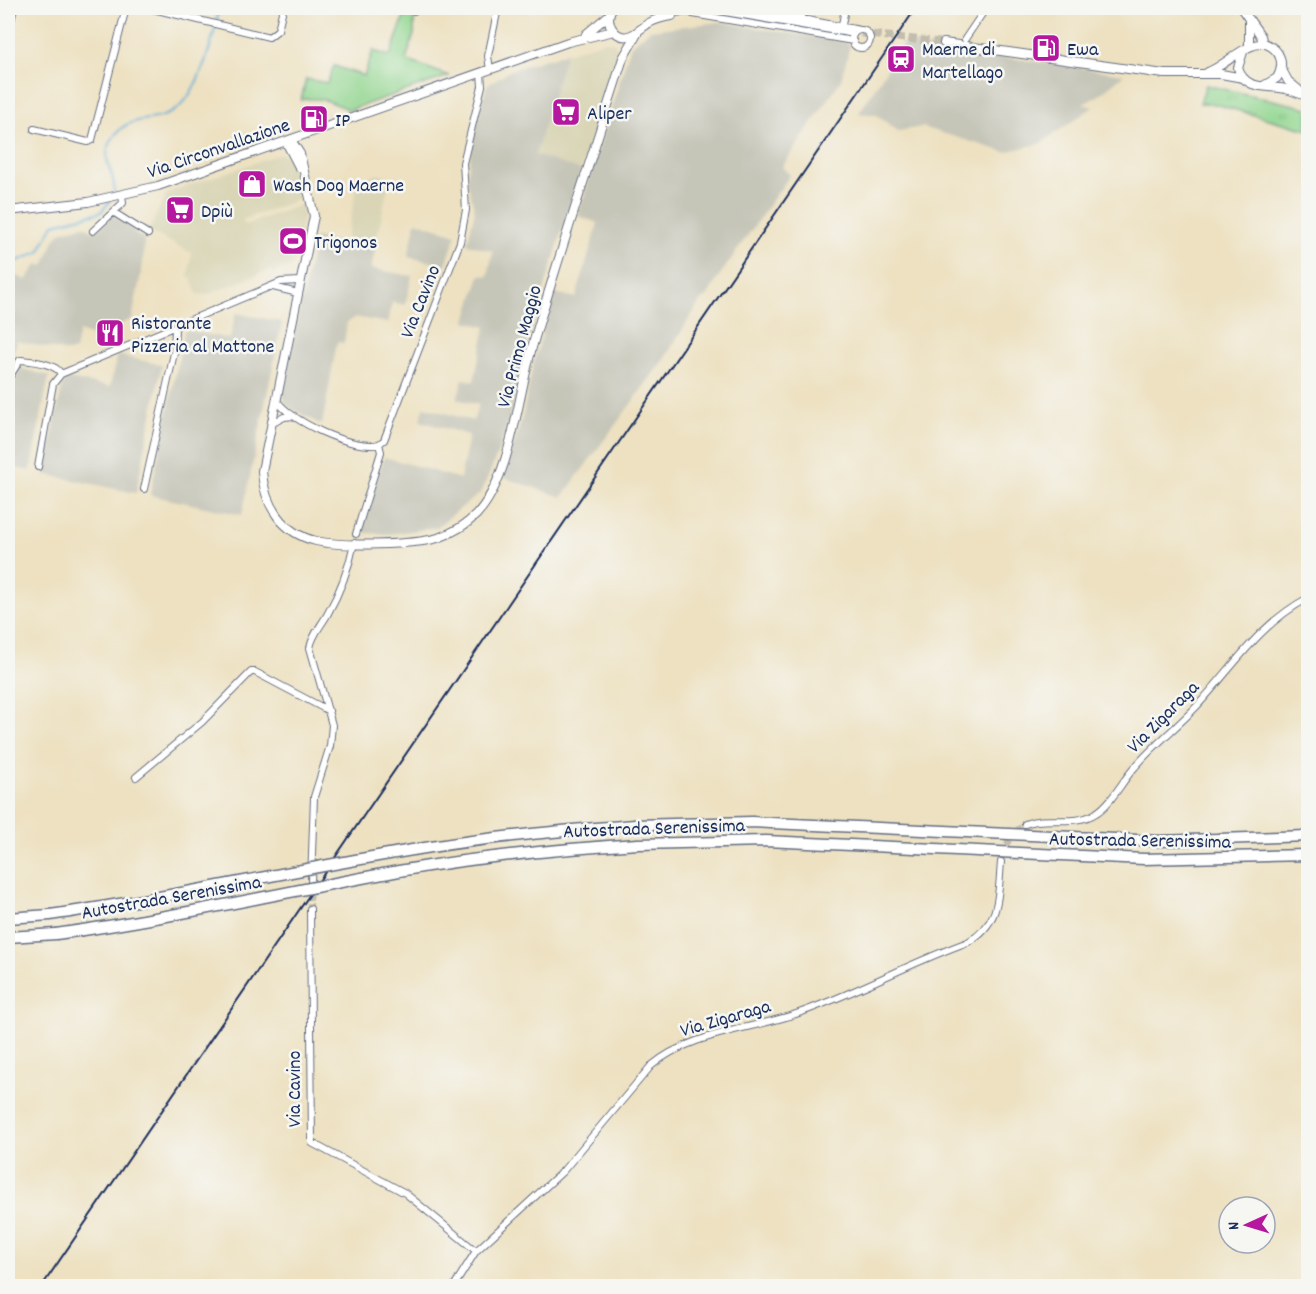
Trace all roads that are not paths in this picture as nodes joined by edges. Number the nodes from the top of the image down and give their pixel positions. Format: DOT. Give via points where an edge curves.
graph roads {
  1 [pos="14,8"];
  2 [pos="126,8"];
  3 [pos="150,8"];
  4 [pos="283,8"];
  5 [pos="404,8"];
  6 [pos="498,8"];
  7 [pos="643,8"];
  8 [pos="744,8"];
  9 [pos="803,8"];
  10 [pos="845,8"];
  11 [pos="986,8"];
  12 [pos="1241,8"];
  13 [pos="758,9"];
  14 [pos="610,10"];
  15 [pos="414,11"];
  16 [pos="691,11"];
  17 [pos="801,18"];
  18 [pos="1249,19"];
  19 [pos="842,25"];
  20 [pos="860,30"];
  21 [pos="639,31"];
  22 [pos="8,33"];
  23 [pos="617,33"];
  24 [pos="851,37"];
  25 [pos="965,39"];
  26 [pos="568,42"];
  27 [pos="944,43"];
  28 [pos="1263,43"];
  29 [pos="1246,49"];
  30 [pos="623,58"];
  31 [pos="1281,68"];
  32 [pos="490,70"];
  33 [pos="481,73"];
  34 [pos="1202,75"];
  35 [pos="1243,78"];
  36 [pos="1263,86"];
  37 [pos="1308,96"];
  38 [pos="34,129"];
  39 [pos="305,135"];
  40 [pos="289,141"];
  41 [pos="300,154"];
  42 [pos="303,174"];
  43 [pos="121,195"];
  44 [pos="8,211"];
  45 [pos="113,212"];
  46 [pos="93,231"];
  47 [pos="148,234"];
  48 [pos="300,281"];
  49 [pos="269,288"];
  50 [pos="298,293"];
  51 [pos="175,327"];
  52 [pos="62,374"];
  53 [pos="8,379"];
  54 [pos="276,399"];
  55 [pos="295,416"];
  56 [pos="271,424"];
  57 [pos="379,444"];
  58 [pos="38,467"];
  59 [pos="144,489"];
  60 [pos="356,534"];
  61 [pos="354,543"];
  62 [pos="1308,598"];
  63 [pos="329,711"];
  64 [pos="136,777"];
  65 [pos="1024,824"];
  66 [pos="1308,836"];
  67 [pos="1308,855"];
  68 [pos="1001,862"];
  69 [pos="311,882"];
  70 [pos="310,909"];
  71 [pos="8,918"];
  72 [pos="8,938"];
  73 [pos="476,1251"];
  74 [pos="454,1287"];
  1 -- 22 [label="street"];
  2 -- 38 [label="street" via="92,140"];
  3 -- 4 [label="street" via="271,37 278,30"];
  5 -- 15 [label="street"];
  6 -- 32 [label="street" via="488,56"];
  7 -- 16 [label="main road"];
  7 -- 21 [label="main road" via="646,20"];
  8 -- 13 [label="street"];
  9 -- 17 [label="street"];
  10 -- 19 [label="street"];
  11 -- 25 [label="street"];
  12 -- 18 [label="main road"];
  13 -- 17 [label="street"];
  14 -- 23 [label="main road"];
  14 -- 26 [label="main road, Via Circonvallazione" via="592,31"];
  16 -- 21 [label="main road" via="661,18"];
  16 -- 24 [label="main road" via="719,10"];
  17 -- 19 [label="street"];
  18 -- 28 [label="main road"];
  18 -- 29 [label="main road"];
  19 -- 20 [label="street"];
  20 -- 24 [label="street"];
  20 -- 24 [label="street" via="869,34 869,44 860,48"];
  21 -- 23 [label="main road, Via Circonvallazione"];
  21 -- 30 [label="street, Via Primo Maggio"];
  23 -- 26 [label="main road, Via Circonvallazione"];
  23 -- 30 [label="street, Via Primo Maggio"];
  26 -- 32 [label="main road, Via Circonvallazione"];
  27 -- 34 [label="main road" via="1164,74"];
  28 -- 29 [label="main road"];
  28 -- 31 [label="main road" via="1277,52"];
  29 -- 34 [label="main road"];
  29 -- 35 [label="main road" via="1238,65"];
  30 -- 61 [label="street, Via Primo Maggio" via="532,347 497,482 488,501 467,523 438,537"];
  31 -- 36 [label="main road" via="1275,80"];
  31 -- 37 [label="main road" via="1294,87"];
  32 -- 33 [label="main road, Via Circonvallazione"];
  33 -- 39 [label="main road, Via Circonvallazione"];
  33 -- 57 [label="street, Via Cavino" via="482,86 463,163 466,210 460,242 384,440"];
  34 -- 35 [label="main road"];
  35 -- 36 [label="main road" via="1251,85"];
  36 -- 37 [label="main road"];
  39 -- 40 [label="main road, Via Circonvallazione"];
  39 -- 41 [label="street"];
  40 -- 41 [label="street"];
  40 -- 42 [label="street"];
  40 -- 43 [label="main road, Via Circonvallazione"];
  41 -- 42 [label="street"];
  42 -- 48 [label="street, Via Primo Maggio" via="314,216"];
  43 -- 44 [label="main road, Via Circonvallazione"];
  43 -- 45 [label="street" via="123,203"];
  45 -- 46 [label="street"];
  45 -- 47 [label="street"];
  48 -- 49 [label="street"];
  48 -- 50 [label="street, Via Primo Maggio"];
  49 -- 50 [label="street" via="281,287"];
  49 -- 51 [label="street"];
  50 -- 54 [label="street, Via Primo Maggio"];
  51 -- 52 [label="street"];
  51 -- 59 [label="street" via="174,353"];
  52 -- 53 [label="street" via="51,366 20,360"];
  52 -- 58 [label="street" via="53,384"];
  54 -- 55 [label="street"];
  54 -- 56 [label="street, Via Primo Maggio"];
  55 -- 56 [label="street"];
  55 -- 57 [label="street" via="341,441"];
  56 -- 61 [label="street, Via Primo Maggio" via="262,471 266,495 276,516 306,538"];
  57 -- 60 [label="street, Via Cavino" via="381,452"];
  61 -- 63 [label="street" via="346,574 310,648"];
  62 -- 65 [label="street, Via Zigaraga" via="1252,640 1197,706 1135,767 1095,814"];
  63 -- 64 [label="street" via="251,672 202,722"];
  63 -- 69 [label="street" via="330,746 314,797"];
  66 -- 71 [label="highway, Autostrada Serenissima, bridge" via="1158,841 752,822 635,825 549,831 431,847 170,896"];
  67 -- 72 [label="highway, Autostrada Serenissima, bridge" via="1144,859 766,841 638,844 497,856 131,924"];
  68 -- 73 [label="street, Via Zigaraga" via="995,913 982,932 968,942 821,1005 675,1048 651,1066 563,1171"];
  70 -- 73 [label="street, Via Cavino" via="312,1143 405,1193"];
  73 -- 74 [label="street, Via Zigaraga"];
}
